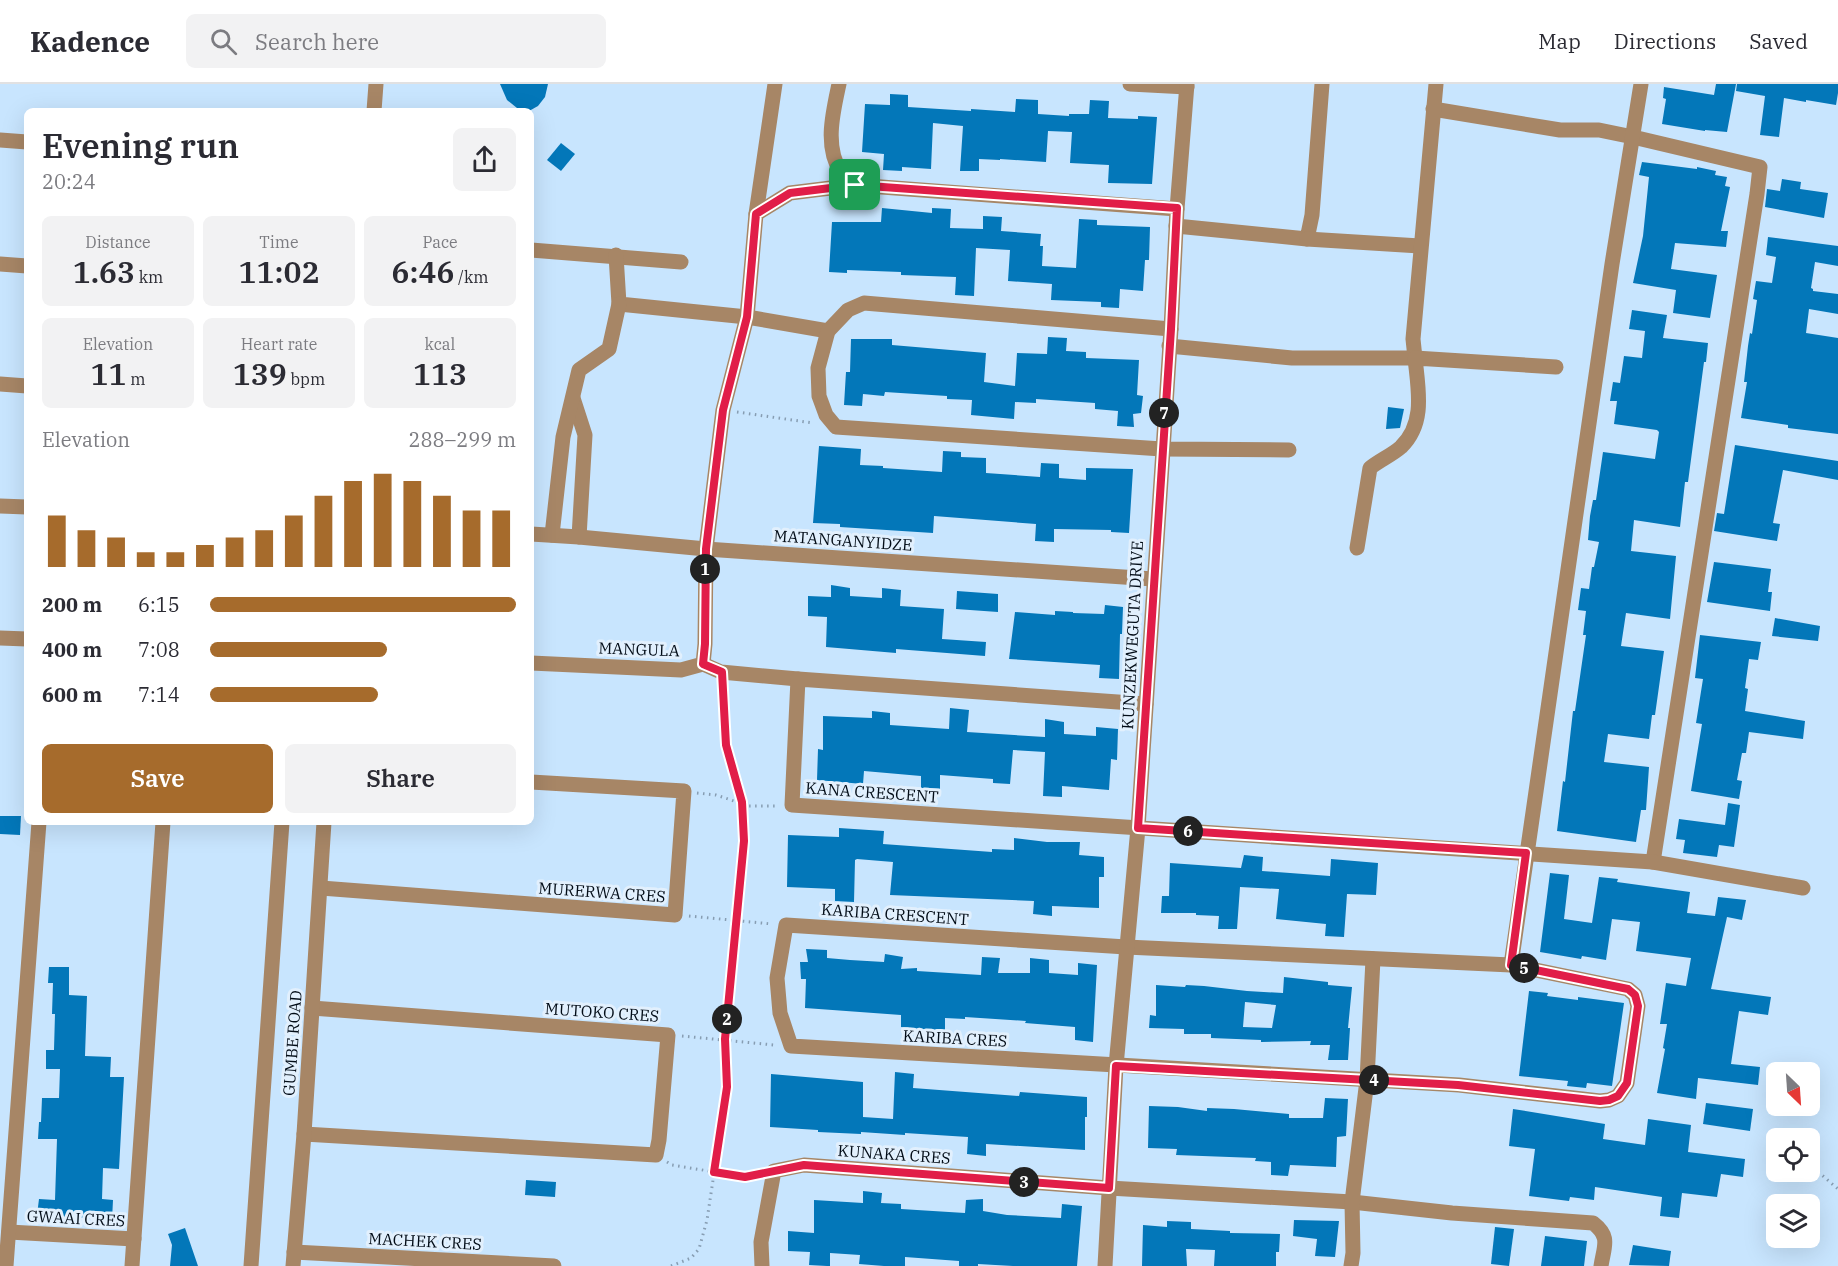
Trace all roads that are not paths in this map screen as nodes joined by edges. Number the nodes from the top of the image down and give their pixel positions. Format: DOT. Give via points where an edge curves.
graph roads {
  1 [pos="376,84"];
  2 [pos="775,84"];
  3 [pos="839,84"];
  4 [pos="1130,84"];
  5 [pos="1322,84"];
  6 [pos="1436,84"];
  7 [pos="1641,84"];
  8 [pos="1187,86"];
  9 [pos="374,108"];
  10 [pos="1433,109"];
  11 [pos="1633,136"];
  12 [pos="0,140"];
  13 [pos="24,142"];
  14 [pos="855,185"];
  15 [pos="1177,208"];
  16 [pos="756,214"];
  17 [pos="1176,226"];
  18 [pos="1307,239"];
  19 [pos="1420,246"];
  20 [pos="534,250"];
  21 [pos="616,255"];
  22 [pos="681,262"];
  23 [pos="0,264"];
  24 [pos="24,266"];
  25 [pos="619,304"];
  26 [pos="747,317"];
  27 [pos="1171,329"];
  28 [pos="828,332"];
  29 [pos="1169,346"];
  30 [pos="1415,358"];
  31 [pos="1556,367"];
  32 [pos="0,384"];
  33 [pos="24,386"];
  34 [pos="572,396"];
  35 [pos="1162,449"];
  36 [pos="1289,450"];
  37 [pos="0,506"];
  38 [pos="24,507"];
  39 [pos="534,534"];
  40 [pos="552,535"];
  41 [pos="579,537"];
  42 [pos="1357,548"];
  43 [pos="706,549"];
  44 [pos="1153,579"];
  45 [pos="0,638"];
  46 [pos="24,639"];
  47 [pos="534,663"];
  48 [pos="703,664"];
  49 [pos="798,679"];
  50 [pos="1146,704"];
  51 [pos="534,782"];
  52 [pos="39,825"];
  53 [pos="163,825"];
  54 [pos="282,825"];
  55 [pos="324,825"];
  56 [pos="1138,828"];
  57 [pos="1526,853"];
  58 [pos="1653,862"];
  59 [pos="321,888"];
  60 [pos="1803,888"];
  61 [pos="1126,947"];
  62 [pos="1373,959"];
  63 [pos="1511,965"];
  64 [pos="312,1008"];
  65 [pos="791,1046"];
  66 [pos="1116,1066"];
  67 [pos="1367,1080"];
  68 [pos="304,1134"];
  69 [pos="1109,1188"];
  70 [pos="1352,1202"];
  71 [pos="9,1232"];
  72 [pos="134,1239"];
  73 [pos="293,1259"];
  74 [pos="6,1266"];
  75 [pos="132,1266"];
  76 [pos="251,1266"];
  77 [pos="554,1266"];
  78 [pos="762,1266"];
  79 [pos="1105,1266"];
  80 [pos="1351,1266"];
  81 [pos="1601,1266"];
  1 -- 9 [label="street"];
  2 -- 16 [label="street, MANGULA"];
  3 -- 14 [label="street" via="832,120 833,155 842,173"];
  4 -- 8 [label="street"];
  5 -- 18 [label="street"];
  6 -- 10 [label="street"];
  7 -- 11 [label="street"];
  8 -- 15 [label="street, KUNZEKWEGUTA DRIVE"];
  10 -- 11 [label="street" via="1560,130 1599,130"];
  10 -- 19 [label="street"];
  11 -- 57 [label="street"];
  11 -- 58 [label="street" via="1760,167"];
  12 -- 13 [label="street"];
  14 -- 15 [label="street"];
  14 -- 16 [label="street" via="790,193"];
  15 -- 17 [label="street, KUNZEKWEGUTA DRIVE"];
  16 -- 26 [label="street, MANGULA"];
  17 -- 18 [label="street"];
  17 -- 27 [label="street, KUNZEKWEGUTA DRIVE"];
  18 -- 19 [label="street"];
  19 -- 30 [label="street"];
  20 -- 21 [label="street"];
  21 -- 22 [label="street"];
  21 -- 25 [label="street"];
  23 -- 24 [label="street"];
  25 -- 26 [label="street"];
  25 -- 34 [label="street" via="609,349 579,370"];
  26 -- 28 [label="street"];
  26 -- 43 [label="street, MANGULA" via="723,410"];
  27 -- 28 [label="street" via="864,303 848,310"];
  27 -- 29 [label="street, KUNZEKWEGUTA DRIVE"];
  28 -- 35 [label="street" via="818,368 819,396 836,427"];
  29 -- 30 [label="street" via="1292,358"];
  29 -- 35 [label="street, KUNZEKWEGUTA DRIVE"];
  30 -- 31 [label="street"];
  30 -- 42 [label="street" via="1419,411 1413,433 1400,448 1371,468"];
  32 -- 33 [label="street"];
  34 -- 40 [label="street" via="563,437"];
  34 -- 41 [label="street" via="585,435"];
  35 -- 36 [label="street"];
  35 -- 44 [label="street, KUNZEKWEGUTA DRIVE"];
  37 -- 38 [label="street"];
  39 -- 40 [label="street, MATANGANYIDZE"];
  40 -- 41 [label="street, MATANGANYIDZE"];
  41 -- 43 [label="street, MATANGANYIDZE"];
  43 -- 44 [label="street, MATANGANYIDZE"];
  43 -- 48 [label="street, MANGULA"];
  44 -- 50 [label="street, KUNZEKWEGUTA DRIVE"];
  45 -- 46 [label="street"];
  47 -- 48 [label="street, MANGULA" via="681,670"];
  48 -- 49 [label="street" via="722,672"];
  49 -- 50 [label="street"];
  49 -- 56 [label="street, KANA CRESCENT" via="792,805"];
  50 -- 56 [label="street, KUNZEKWEGUTA DRIVE"];
  51 -- 59 [label="street, MURERWA CRES" via="684,791 675,915"];
  52 -- 71 [label="street, GWAAI CRES"];
  53 -- 72 [label="street, GWAAI CRES"];
  54 -- 76 [label="street"];
  55 -- 59 [label="street, GUMBE ROAD"];
  56 -- 57 [label="street, KANA CRESCENT"];
  56 -- 61 [label="street, KUNZEKWEGUTA DRIVE"];
  57 -- 58 [label="street, KANA CRESCENT"];
  57 -- 63 [label="street"];
  58 -- 60 [label="street, KANA CRESCENT"];
  59 -- 64 [label="street, GUMBE ROAD"];
  61 -- 62 [label="street, KARIBA CRESCENT"];
  61 -- 65 [label="street, KARIBA CRESCENT" via="786,925 777,978 780,1013"];
  61 -- 66 [label="street, KUNZEKWEGUTA DRIVE"];
  62 -- 63 [label="street, KARIBA CRESCENT"];
  62 -- 67 [label="street"];
  63 -- 67 [label="street, KARIBA CRES" via="1628,989 1635,995 1638,1006 1627,1083 1618,1096 1600,1101 1458,1085"];
  64 -- 68 [label="street, GUMBE ROAD"];
  64 -- 68 [label="street, MUTOKO CRES" via="668,1035 656,1155"];
  65 -- 66 [label="street, KARIBA CRES"];
  66 -- 67 [label="street, KARIBA CRES"];
  66 -- 69 [label="street, KUNZEKWEGUTA DRIVE"];
  67 -- 70 [label="street"];
  68 -- 73 [label="street, GUMBE ROAD"];
  69 -- 70 [label="street, KUNAKA CRES"];
  69 -- 78 [label="street, KUNAKA CRES" via="804,1165 774,1171 761,1242"];
  69 -- 79 [label="street, KUNZEKWEGUTA DRIVE"];
  70 -- 80 [label="street"];
  70 -- 81 [label="street, KUNAKA CRES" via="1593,1223 1602,1230 1605,1240"];
  71 -- 72 [label="street, GWAAI CRES"];
  71 -- 74 [label="street"];
  72 -- 75 [label="street"];
  73 -- 77 [label="street, MACHEK CRES"];
}
